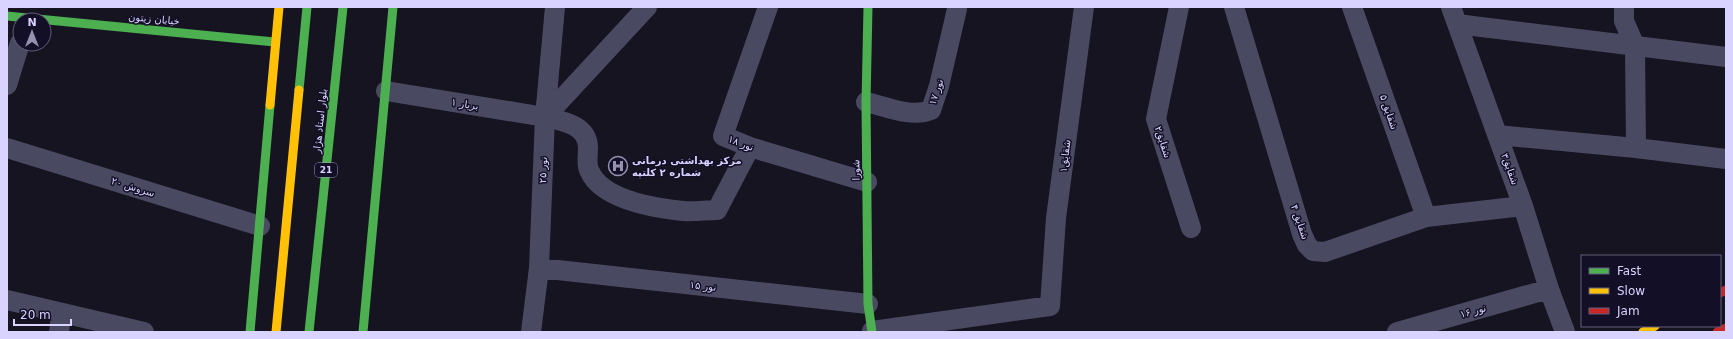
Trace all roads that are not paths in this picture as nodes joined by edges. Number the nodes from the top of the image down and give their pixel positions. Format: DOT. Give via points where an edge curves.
graph roads {
  1 [pos="278,7"];
  2 [pos="307,7"];
  3 [pos="343,7"];
  4 [pos="393,7"];
  5 [pos="555,7"];
  6 [pos="647,7"];
  7 [pos="768,7"];
  8 [pos="868,7"];
  9 [pos="1084,7"];
  10 [pos="1234,7"];
  11 [pos="1352,7"];
  12 [pos="1624,7"];
  13 [pos="1183,9"];
  14 [pos="957,10"];
  15 [pos="1454,16"];
  16 [pos="52,21"];
  17 [pos="275,42"];
  18 [pos="1635,46"];
  19 [pos="17,52"];
  20 [pos="1726,57"];
  21 [pos="7,85"];
  22 [pos="386,90"];
  23 [pos="866,102"];
  24 [pos="545,117"];
  25 [pos="1497,135"];
  26 [pos="750,147"];
  27 [pos="7,148"];
  28 [pos="1636,148"];
  29 [pos="1726,159"];
  30 [pos="867,182"];
  31 [pos="1523,206"];
  32 [pos="1426,217"];
  33 [pos="260,226"];
  34 [pos="1191,228"];
  35 [pos="538,268"];
  36 [pos="1550,290"];
  37 [pos="7,300"];
  38 [pos="868,304"];
  39 [pos="60,323"];
  40 [pos="1653,327"];
  41 [pos="1726,328"];
  42 [pos="144,332"];
  43 [pos="250,332"];
  44 [pos="276,332"];
  45 [pos="309,332"];
  46 [pos="363,332"];
  47 [pos="531,332"];
  48 [pos="872,332"];
  49 [pos="1396,332"];
  50 [pos="1565,332"];
  51 [pos="1643,332"];
  52 [pos="1717,332"];
  1 -- 17 [label="main road"];
  2 -- 44 [label="main road"];
  3 -- 45 [label="main road, بلوار استاد هژار / 21"];
  4 -- 22 [label="main road"];
  5 -- 24 [label="street, نور ۲۵"];
  6 -- 24 [label="street"];
  7 -- 26 [label="street, نور ۱۸" via="722,136"];
  8 -- 23 [label="main road, شورا"];
  9 -- 48 [label="street, شقایق۱" via="1056,218 1050,306"];
  10 -- 32 [label="street, شقایق ۴" via="1307,245 1313,251 1325,252"];
  11 -- 32 [label="street, شقایق ۵"];
  12 -- 18 [label="street" via="1624,21"];
  13 -- 34 [label="street, شقایق۲" via="1156,119"];
  14 -- 23 [label="street, نور ۱۷" via="931,110 921,113 903,111"];
  15 -- 18 [label="street"];
  15 -- 25 [label="street, شقایق۳"];
  16 -- 17 [label="main road, خیابان زیتون"];
  17 -- 33 [label="main road"];
  18 -- 20 [label="street"];
  18 -- 28 [label="street"];
  19 -- 21 [label="street"];
  22 -- 24 [label="street, بریار ۱"];
  22 -- 46 [label="main road"];
  23 -- 30 [label="main road, شورا"];
  24 -- 26 [label="street, بریار ۱" via="580,129 588,142 589,171 597,184 609,193 641,204 684,211 717,210"];
  24 -- 35 [label="street, نور ۲۵"];
  25 -- 28 [label="street"];
  25 -- 31 [label="street, شقایق۳"];
  26 -- 30 [label="street, نور ۱۸"];
  27 -- 33 [label="street, سروش ۲۰"];
  28 -- 29 [label="street"];
  30 -- 38 [label="main road, شورا"];
  31 -- 32 [label="street, شقایق ۴"];
  31 -- 36 [label="street, شقایق۳"];
  33 -- 43 [label="main road"];
  35 -- 38 [label="street, نور ۱۵"];
  35 -- 47 [label="street, نور ۲۵"];
  36 -- 49 [label="street, نور ۱۶"];
  36 -- 50 [label="street, شقایق۳"];
  37 -- 39 [label="street"];
  38 -- 48 [label="main road, شورا"];
  39 -- 42 [label="street"];
  40 -- 51 [label="main road"];
  41 -- 52 [label="main road"];
}
